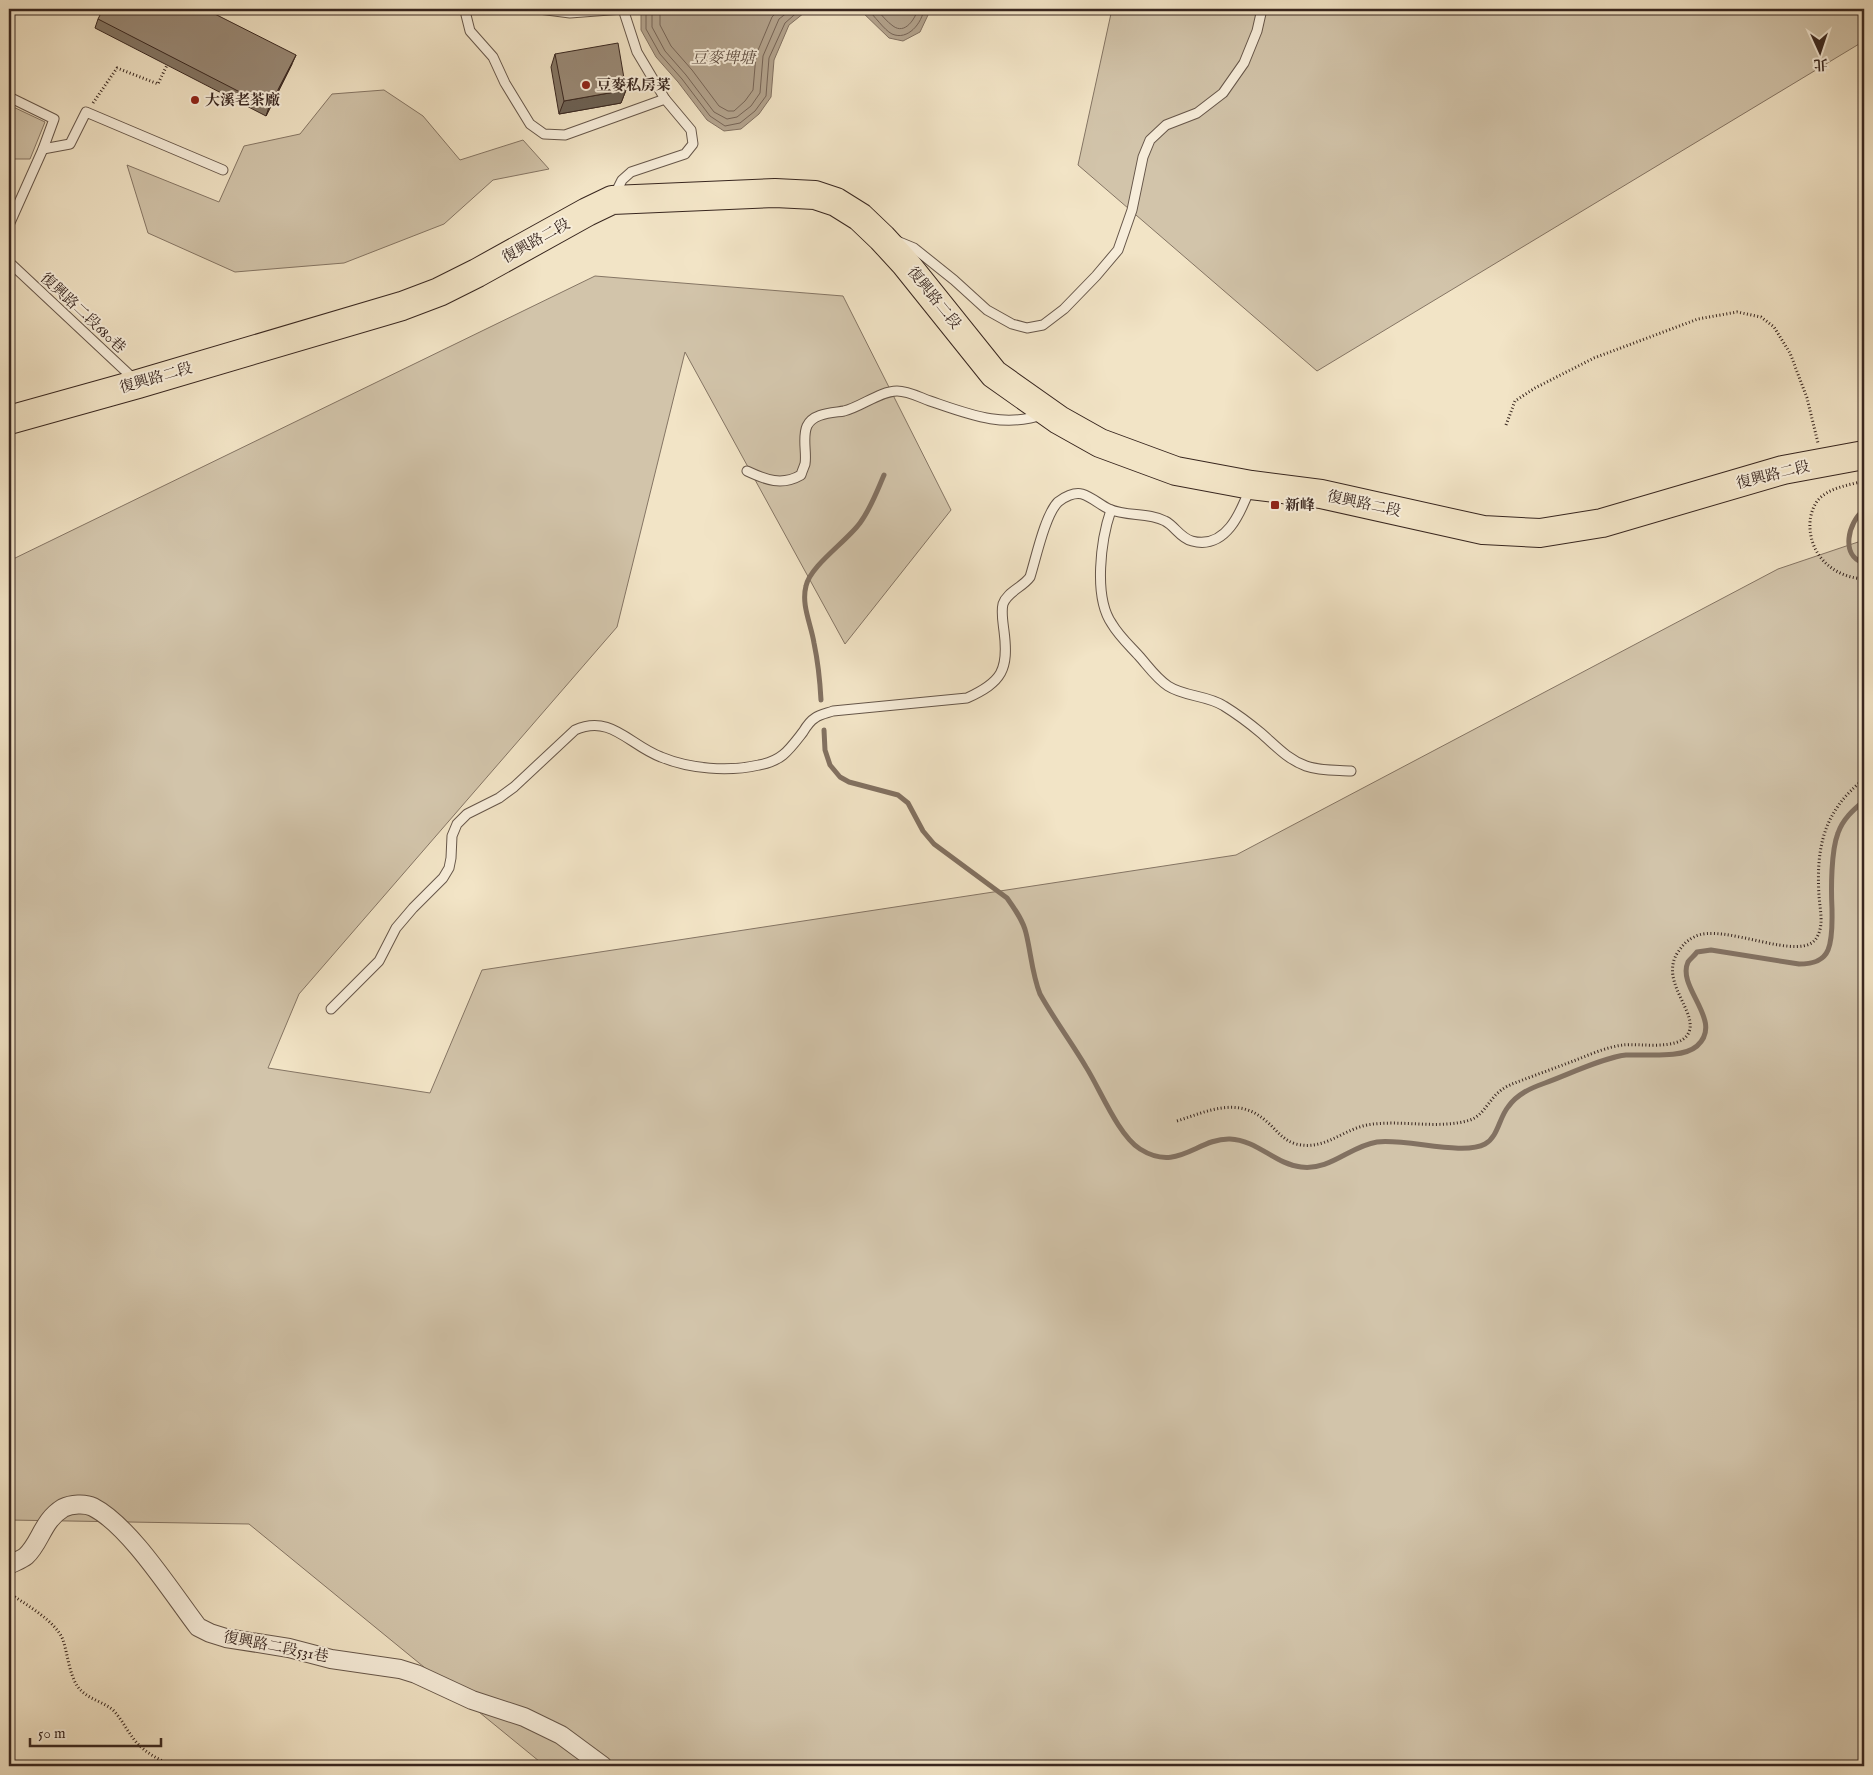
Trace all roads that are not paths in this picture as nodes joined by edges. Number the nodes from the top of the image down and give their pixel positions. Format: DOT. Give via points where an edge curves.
graph roads {
  1 [pos="467,9"];
  2 [pos="538,9"];
  3 [pos="623,9"];
  4 [pos="1262,9"];
  5 [pos="9,96"];
  6 [pos="665,99"];
  7 [pos="43,149"];
  8 [pos="222,170"];
  9 [pos="612,200"];
  10 [pos="9,225"];
  11 [pos="882,238"];
  12 [pos="9,262"];
  13 [pos="138,384"];
  14 [pos="1049,412"];
  15 [pos="9,420"];
  16 [pos="1864,455"];
  17 [pos="747,472"];
  18 [pos="1251,485"];
  19 [pos="1111,510"];
  20 [pos="1351,771"];
  21 [pos="331,1009"];
  22 [pos="9,1565"];
  23 [pos="603,1766"];
  1 -- 6 [label="lane" via="470,31 493,57 530,124 544,134 564,135"];
  2 -- 3 [label="lane" via="570,12"];
  3 -- 6 [label="lane" via="637,52"];
  4 -- 11 [label="lane" via="1244,63 1223,93 1197,113 1166,125 1150,140 1118,250 1064,309 1043,325 1027,328 1012,324 987,310 914,248"];
  5 -- 7 [label="lane" via="54,119"];
  6 -- 9 [label="lane" via="691,130 693,144 685,154 631,172 622,180"];
  7 -- 8 [label="lane" via="70,144 88,112"];
  7 -- 10 [label="lane"];
  9 -- 11 [label="main road, 復興路二段" via="775,193 815,195 836,202 860,217"];
  9 -- 13 [label="main road, 復興路二段" via="439,292 402,306"];
  11 -- 14 [label="main road, 復興路二段" via="994,374"];
  12 -- 13 [label="lane, 復興路二段680巷"];
  13 -- 15 [label="main road, 復興路二段"];
  14 -- 17 [label="lane" via="1029,420 1009,422 896,391 812,420 806,427 805,464 801,475 792,480 774,482"];
  14 -- 18 [label="main road, 復興路二段" via="1100,443 1176,471"];
  16 -- 18 [label="main road, 復興路二段" via="1783,470 1602,523 1540,533 1483,530 1321,494"];
  18 -- 19 [label="lane" via="1234,524 1222,535 1208,541 1192,541 1163,520"];
  19 -- 20 [label="lane" via="1102,550 1104,604 1111,623 1156,676 1168,686 1222,704 1291,760 1308,767"];
  19 -- 21 [label="lane" via="1082,494 1071,494 1058,502 1050,514 1030,577 1006,598 1003,606 1007,651 1004,667 995,682 967,698 833,711 816,717 778,760 758,766 723,769 692,766 661,757 613,728 599,724 575,730 514,787 467,814 457,824 452,836 449,868 443,878 396,928 379,961"];
  22 -- 23 [label="street, 復興路二段531巷" via="26,1556 48,1521 64,1508 78,1504 91,1506 134,1542 198,1627 226,1638 416,1674 472,1700 561,1734"];
}
